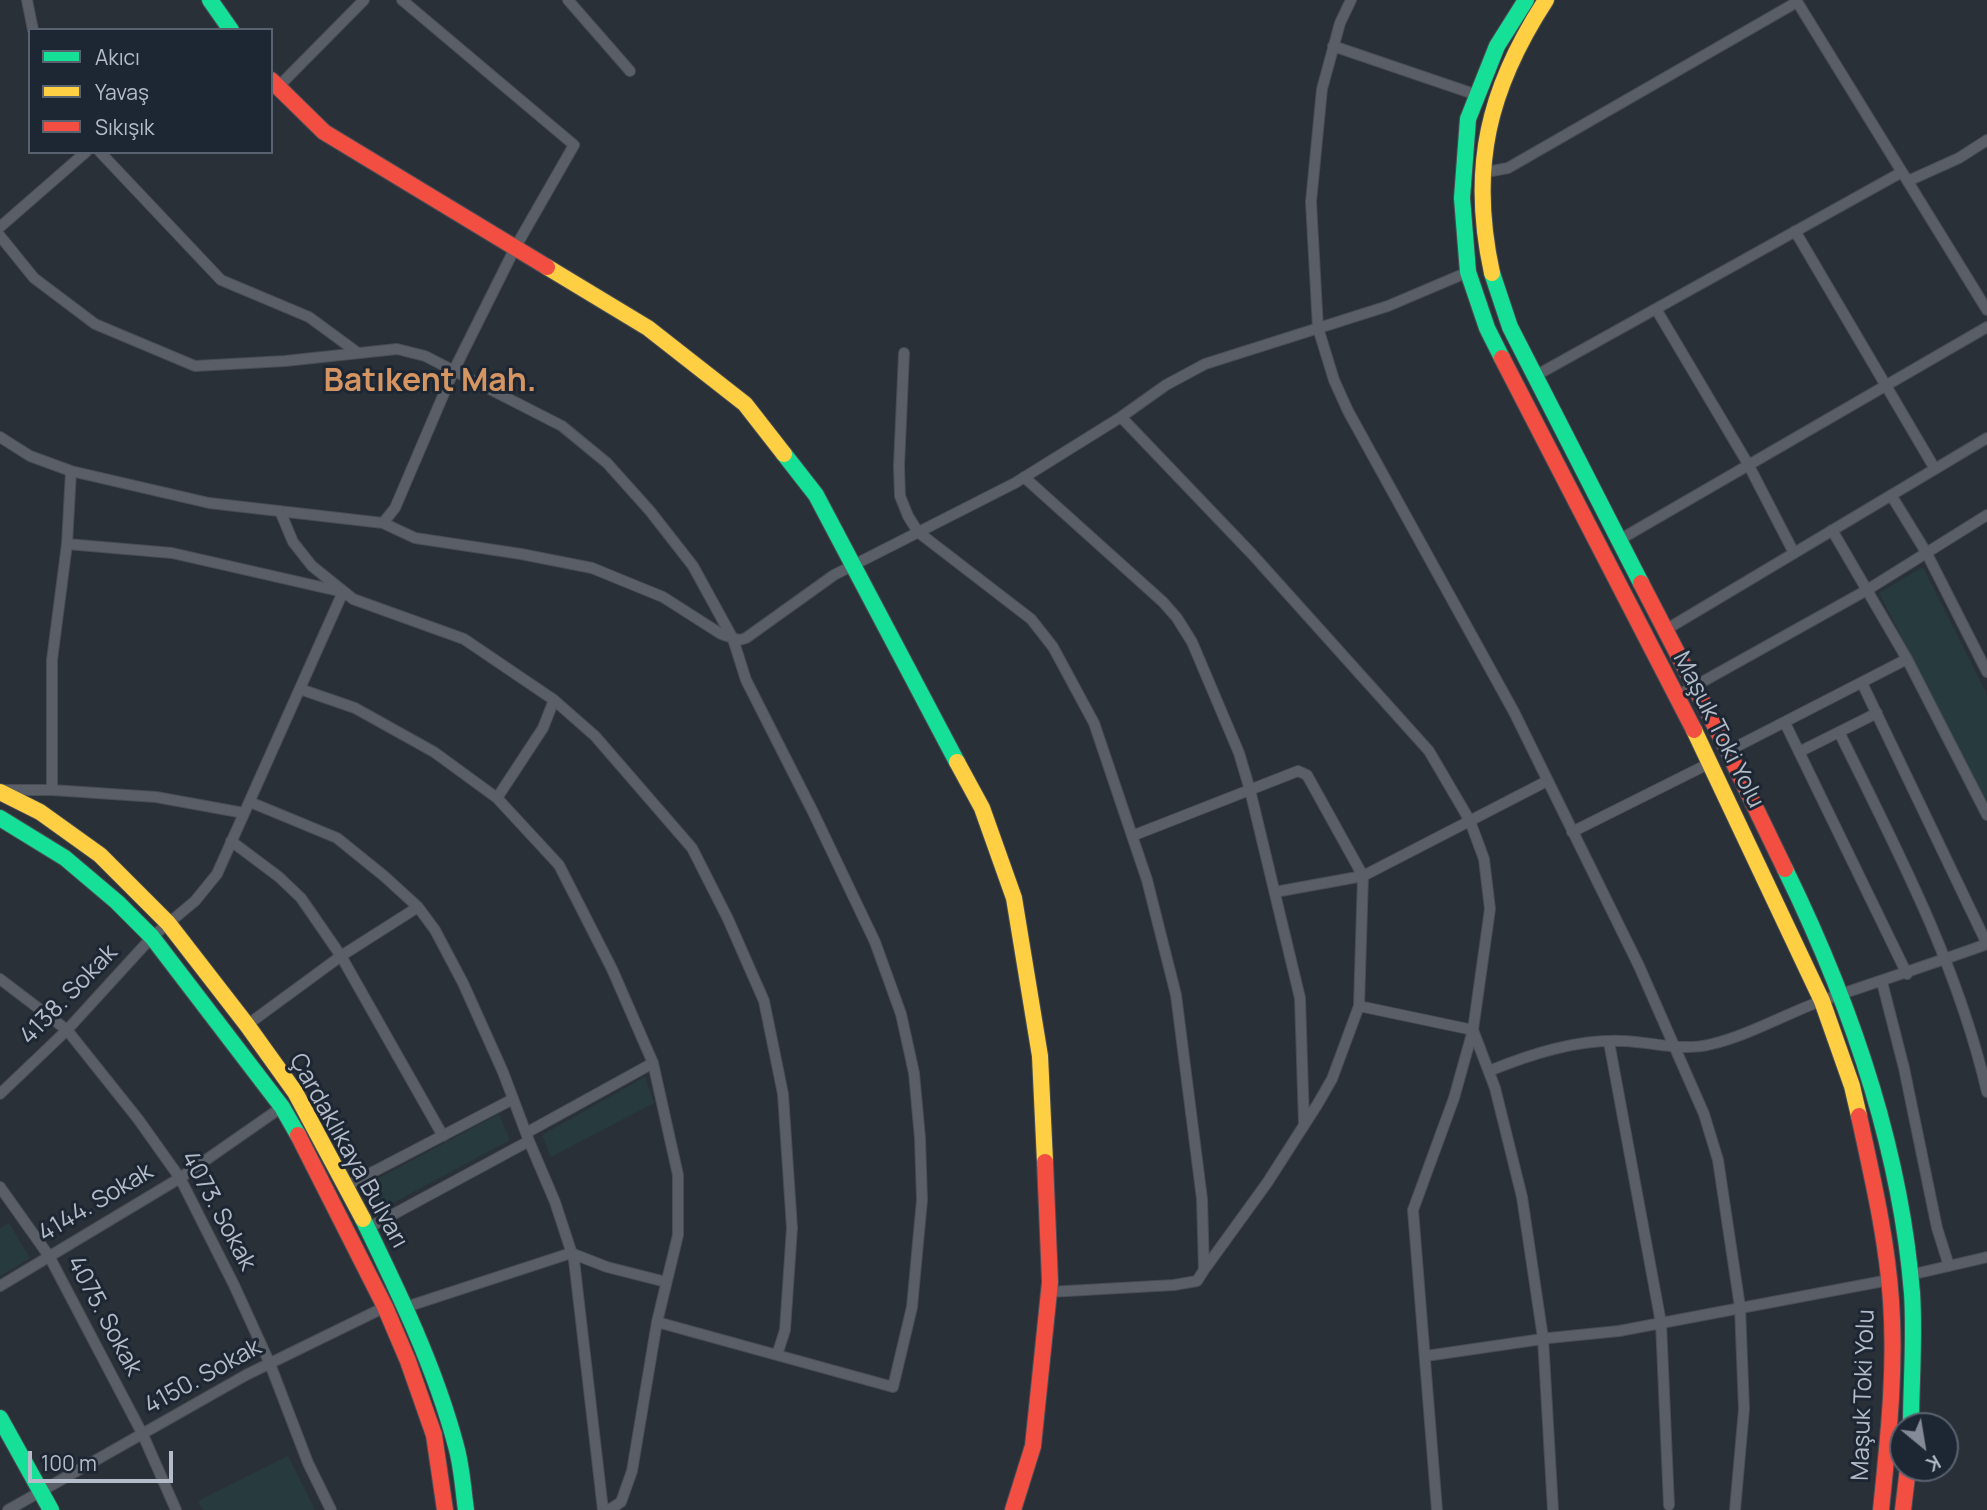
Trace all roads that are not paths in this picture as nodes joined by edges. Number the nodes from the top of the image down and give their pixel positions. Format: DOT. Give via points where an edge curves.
graph roads {
  1 [pos="27,0"];
  2 [pos="210,0"];
  3 [pos="364,0"];
  4 [pos="402,0"];
  5 [pos="568,0"];
  6 [pos="1351,0"];
  7 [pos="1526,0"];
  8 [pos="1546,0"];
  9 [pos="1797,1"];
  10 [pos="223,27"];
  11 [pos="33,28"];
  12 [pos="1333,46"];
  13 [pos="630,71"];
  14 [pos="274,83"];
  15 [pos="1477,95"];
  16 [pos="1987,140"];
  17 [pos="84,154"];
  18 [pos="102,154"];
  19 [pos="1481,173"];
  20 [pos="1905,176"];
  21 [pos="0,227"];
  22 [pos="1795,231"];
  23 [pos="0,236"];
  24 [pos="515,248"];
  25 [pos="1468,271"];
  26 [pos="1656,309"];
  27 [pos="1987,310"];
  28 [pos="1987,327"];
  29 [pos="1318,328"];
  30 [pos="358,353"];
  31 [pos="904,353"];
  32 [pos="454,370"];
  33 [pos="1535,376"];
  34 [pos="1886,385"];
  35 [pos="1121,417"];
  36 [pos="0,437"];
  37 [pos="1987,438"];
  38 [pos="1748,464"];
  39 [pos="1936,469"];
  40 [pos="71,471"];
  41 [pos="1024,477"];
  42 [pos="1891,495"];
  43 [pos="280,511"];
  44 [pos="1987,515"];
  45 [pos="383,523"];
  46 [pos="1832,530"];
  47 [pos="918,532"];
  48 [pos="1619,540"];
  49 [pos="66,544"];
  50 [pos="1926,552"];
  51 [pos="1794,554"];
  52 [pos="853,565"];
  53 [pos="1867,590"];
  54 [pos="343,592"];
  55 [pos="1667,629"];
  56 [pos="733,639"];
  57 [pos="1907,659"];
  58 [pos="1987,672"];
  59 [pos="1862,683"];
  60 [pos="1696,685"];
  61 [pos="300,689"];
  62 [pos="1676,696"];
  63 [pos="554,700"];
  64 [pos="1877,713"];
  65 [pos="1785,723"];
  66 [pos="1839,732"];
  67 [pos="1728,751"];
  68 [pos="1799,752"];
  69 [pos="1710,763"];
  70 [pos="1547,781"];
  71 [pos="52,790"];
  72 [pos="1250,790"];
  73 [pos="0,791"];
  74 [pos="497,798"];
  75 [pos="250,802"];
  76 [pos="244,813"];
  77 [pos="1987,815"];
  78 [pos="0,818"];
  79 [pos="1470,821"];
  80 [pos="1572,832"];
  81 [pos="1132,836"];
  82 [pos="231,841"];
  83 [pos="1363,876"];
  84 [pos="1275,892"];
  85 [pos="418,907"];
  86 [pos="168,923"];
  87 [pos="152,937"];
  88 [pos="1987,944"];
  89 [pos="341,956"];
  90 [pos="1947,959"];
  91 [pos="1908,974"];
  92 [pos="0,979"];
  93 [pos="1882,982"];
  94 [pos="1840,995"];
  95 [pos="1822,1001"];
  96 [pos="1359,1006"];
  97 [pos="247,1025"];
  98 [pos="67,1030"];
  99 [pos="1473,1030"];
  100 [pos="1608,1042"];
  101 [pos="1677,1049"];
  102 [pos="653,1063"];
  103 [pos="1489,1071"];
  104 [pos="1987,1092"];
  105 [pos="0,1094"];
  106 [pos="513,1099"];
  107 [pos="282,1108"];
  108 [pos="1304,1123"];
  109 [pos="443,1136"];
  110 [pos="527,1137"];
  111 [pos="180,1178"];
  112 [pos="346,1186"];
  113 [pos="0,1187"];
  114 [pos="368,1228"];
  115 [pos="571,1253"];
  116 [pos="49,1256"];
  117 [pos="1987,1257"];
  118 [pos="1949,1266"];
  119 [pos="1204,1270"];
  120 [pos="1910,1275"];
  121 [pos="1889,1280"];
  122 [pos="666,1282"];
  123 [pos="0,1286"];
  124 [pos="1049,1292"];
  125 [pos="385,1307"];
  126 [pos="406,1307"];
  127 [pos="1740,1307"];
  128 [pos="657,1322"];
  129 [pos="1661,1323"];
  130 [pos="1543,1338"];
  131 [pos="777,1355"];
  132 [pos="1426,1356"];
  133 [pos="270,1364"];
  134 [pos="1912,1412"];
  135 [pos="0,1418"];
  136 [pos="143,1434"];
  137 [pos="1906,1482"];
  138 [pos="42,1492"];
  139 [pos="1669,1505"];
  140 [pos="8,1510"];
  141 [pos="51,1510"];
  142 [pos="176,1510"];
  143 [pos="331,1510"];
  144 [pos="445,1510"];
  145 [pos="466,1510"];
  146 [pos="603,1510"];
  147 [pos="609,1510"];
  148 [pos="1013,1510"];
  149 [pos="1437,1510"];
  150 [pos="1553,1510"];
  151 [pos="1734,1510"];
  152 [pos="1881,1510"];
  153 [pos="1903,1510"];
  1 -- 11 [label="street"];
  2 -- 10 [label="main road"];
  3 -- 14 [label="street"];
  4 -- 24 [label="street" via="574,145"];
  5 -- 13 [label="street"];
  6 -- 12 [label="street"];
  7 -- 15 [label="main road, Maşuk Toki Yolu" via="1497,46"];
  8 -- 19 [label="main road" via="1510,60 1492,111"];
  9 -- 19 [label="street" via="1508,168"];
  9 -- 20 [label="street"];
  12 -- 15 [label="street"];
  12 -- 29 [label="street" via="1322,89 1311,202"];
  14 -- 24 [label="main road" via="324,132"];
  15 -- 25 [label="main road, Maşuk Toki Yolu" via="1468,119 1462,198"];
  16 -- 20 [label="street" via="1959,159"];
  17 -- 21 [label="street"];
  18 -- 30 [label="street" via="221,280 309,317"];
  19 -- 33 [label="main road" via="1481,225 1490,271 1499,302"];
  20 -- 22 [label="street"];
  20 -- 27 [label="street"];
  22 -- 26 [label="street"];
  22 -- 34 [label="street"];
  23 -- 30 [label="street" via="34,278 95,324 195,366"];
  24 -- 32 [label="street"];
  24 -- 52 [label="main road" via="648,328 745,404 816,495"];
  25 -- 29 [label="street" via="1388,306"];
  25 -- 62 [label="main road, Maşuk Toki Yolu" via="1487,328"];
  26 -- 33 [label="street"];
  26 -- 38 [label="street"];
  28 -- 34 [label="street"];
  29 -- 35 [label="street" via="1205,364"];
  29 -- 70 [label="street" via="1348,411 1514,712"];
  30 -- 32 [label="street" via="397,349"];
  31 -- 47 [label="street" via="901,496"];
  32 -- 45 [label="street" via="395,509"];
  32 -- 56 [label="street" via="562,426 607,463 693,566"];
  33 -- 48 [label="main road"];
  34 -- 38 [label="street"];
  34 -- 39 [label="street"];
  35 -- 41 [label="street"];
  35 -- 79 [label="street" via="1429,751"];
  36 -- 40 [label="street" via="30,456"];
  37 -- 39 [label="street"];
  38 -- 48 [label="street"];
  38 -- 51 [label="street"];
  39 -- 42 [label="street"];
  40 -- 43 [label="street" via="209,503"];
  40 -- 49 [label="street"];
  41 -- 47 [label="street"];
  41 -- 72 [label="street" via="1177,618 1192,642"];
  42 -- 46 [label="street"];
  42 -- 50 [label="street"];
  43 -- 45 [label="street"];
  43 -- 54 [label="street" via="299,550"];
  44 -- 50 [label="street"];
  45 -- 56 [label="street" via="415,538 592,568 663,597"];
  46 -- 51 [label="street"];
  46 -- 53 [label="street"];
  47 -- 52 [label="street"];
  47 -- 81 [label="street" via="1031,619 1053,647 1094,723"];
  48 -- 55 [label="main road"];
  49 -- 54 [label="street" via="172,553"];
  49 -- 71 [label="street" via="52,660"];
  50 -- 53 [label="street"];
  50 -- 58 [label="street"];
  51 -- 55 [label="street"];
  52 -- 56 [label="street" via="746,638"];
  52 -- 124 [label="main road" via="982,808 1014,898 1040,1056"];
  53 -- 57 [label="street"];
  53 -- 60 [label="street"];
  54 -- 61 [label="street, 4138. Sokak"];
  54 -- 63 [label="street" via="464,639"];
  55 -- 60 [label="main road"];
  56 -- 131 [label="street" via="746,680 875,942 901,1014 914,1073 920,1138 922,1200 912,1307 893,1387"];
  57 -- 59 [label="street"];
  57 -- 77 [label="street"];
  59 -- 64 [label="street"];
  59 -- 65 [label="street"];
  60 -- 62 [label="street"];
  60 -- 67 [label="main road"];
  61 -- 74 [label="street" via="355,708 434,752"];
  61 -- 75 [label="street, 4138. Sokak"];
  62 -- 69 [label="main road, Maşuk Toki Yolu"];
  63 -- 74 [label="street" via="543,728"];
  63 -- 131 [label="street" via="595,736 692,848 764,1001 783,1094 792,1228 785,1330"];
  64 -- 66 [label="street"];
  64 -- 88 [label="street"];
  65 -- 67 [label="street"];
  65 -- 68 [label="street"];
  66 -- 68 [label="street"];
  66 -- 90 [label="street"];
  67 -- 94 [label="main road" via="1805,910"];
  68 -- 91 [label="street"];
  69 -- 80 [label="street"];
  69 -- 95 [label="main road, Maşuk Toki Yolu"];
  70 -- 79 [label="street"];
  70 -- 80 [label="street"];
  71 -- 73 [label="street"];
  71 -- 76 [label="street" via="156,797"];
  72 -- 81 [label="street"];
  72 -- 83 [label="street" via="1298,771 1307,775"];
  72 -- 84 [label="street"];
  73 -- 86 [label="main road, Çardaklıkaya Bulvarı" via="100,855"];
  74 -- 102 [label="street" via="559,865"];
  75 -- 76 [label="street, 4138. Sokak"];
  75 -- 85 [label="street" via="337,838"];
  76 -- 82 [label="street, 4138. Sokak"];
  78 -- 87 [label="main road, Çardaklıkaya Bulvarı" via="65,858"];
  79 -- 83 [label="street"];
  79 -- 99 [label="street" via="1484,859 1490,909"];
  80 -- 101 [label="street"];
  81 -- 119 [label="street" via="1176,995 1202,1199"];
  82 -- 86 [label="street, 4138. Sokak" via="217,874 195,901"];
  82 -- 89 [label="street" via="301,898"];
  83 -- 84 [label="street"];
  83 -- 96 [label="street"];
  84 -- 108 [label="street" via="1300,998"];
  85 -- 89 [label="street"];
  85 -- 106 [label="street" via="463,983"];
  86 -- 87 [label="street, 4138. Sokak"];
  86 -- 97 [label="main road, Çardaklıkaya Bulvarı"];
  87 -- 98 [label="street, 4138. Sokak"];
  87 -- 107 [label="main road, Çardaklıkaya Bulvarı"];
  88 -- 90 [label="street"];
  89 -- 97 [label="street"];
  89 -- 109 [label="street"];
  90 -- 91 [label="street"];
  90 -- 104 [label="street"];
  91 -- 93 [label="street"];
  92 -- 98 [label="street, 4073. Sokak"];
  93 -- 94 [label="street"];
  93 -- 118 [label="street"];
  94 -- 95 [label="street"];
  94 -- 120 [label="main road" via="1879,1113 1899,1192"];
  95 -- 101 [label="street" via="1712,1044"];
  95 -- 121 [label="main road, Maşuk Toki Yolu" via="1852,1086 1876,1192"];
  96 -- 99 [label="street"];
  96 -- 108 [label="street" via="1332,1079"];
  97 -- 112 [label="main road, Çardaklıkaya Bulvarı" via="295,1092"];
  98 -- 105 [label="street, 4138. Sokak"];
  98 -- 111 [label="street, 4073. Sokak"];
  99 -- 103 [label="street"];
  99 -- 132 [label="street" via="1413,1210"];
  100 -- 101 [label="street"];
  100 -- 103 [label="street" via="1573,1044"];
  100 -- 129 [label="street"];
  101 -- 127 [label="street" via="1718,1160"];
  102 -- 110 [label="street"];
  102 -- 122 [label="street" via="678,1175 678,1236"];
  103 -- 130 [label="street" via="1522,1197"];
  106 -- 109 [label="street"];
  106 -- 110 [label="street"];
  107 -- 111 [label="street, 4144. Sokak"];
  107 -- 125 [label="main road, Çardaklıkaya Bulvarı"];
  108 -- 119 [label="street"];
  109 -- 112 [label="street"];
  110 -- 114 [label="street"];
  110 -- 115 [label="street"];
  111 -- 116 [label="street, 4144. Sokak"];
  111 -- 133 [label="street, 4073. Sokak"];
  112 -- 114 [label="main road, Çardaklıkaya Bulvarı"];
  113 -- 116 [label="street, 4075. Sokak"];
  114 -- 126 [label="main road, Çardaklıkaya Bulvarı"];
  115 -- 122 [label="street"];
  115 -- 126 [label="street"];
  115 -- 146 [label="street"];
  116 -- 123 [label="street, 4144. Sokak"];
  116 -- 136 [label="street, 4075. Sokak"];
  117 -- 118 [label="street"];
  118 -- 120 [label="street"];
  119 -- 124 [label="street" via="1197,1281 1174,1285"];
  120 -- 134 [label="main road"];
  121 -- 127 [label="street"];
  121 -- 152 [label="main road, Maşuk Toki Yolu" via="1892,1397"];
  122 -- 128 [label="street"];
  124 -- 148 [label="main road" via="1033,1446"];
  125 -- 133 [label="street, 4150. Sokak"];
  125 -- 144 [label="main road, Çardaklıkaya Bulvarı" via="434,1435"];
  126 -- 145 [label="main road, Çardaklıkaya Bulvarı" via="457,1448"];
  127 -- 129 [label="street"];
  127 -- 151 [label="street" via="1744,1409"];
  128 -- 131 [label="street"];
  128 -- 147 [label="street" via="632,1471 621,1502"];
  129 -- 130 [label="street"];
  129 -- 139 [label="street"];
  130 -- 132 [label="street"];
  130 -- 150 [label="street"];
  132 -- 149 [label="street"];
  133 -- 136 [label="street, 4150. Sokak"];
  133 -- 143 [label="street, 4073. Sokak"];
  135 -- 138 [label="main road"];
  136 -- 138 [label="street, 4150. Sokak"];
  136 -- 142 [label="street, 4075. Sokak"];
  137 -- 153 [label="main road"];
  138 -- 140 [label="street, 4150. Sokak"];
  138 -- 141 [label="main road"];
}
